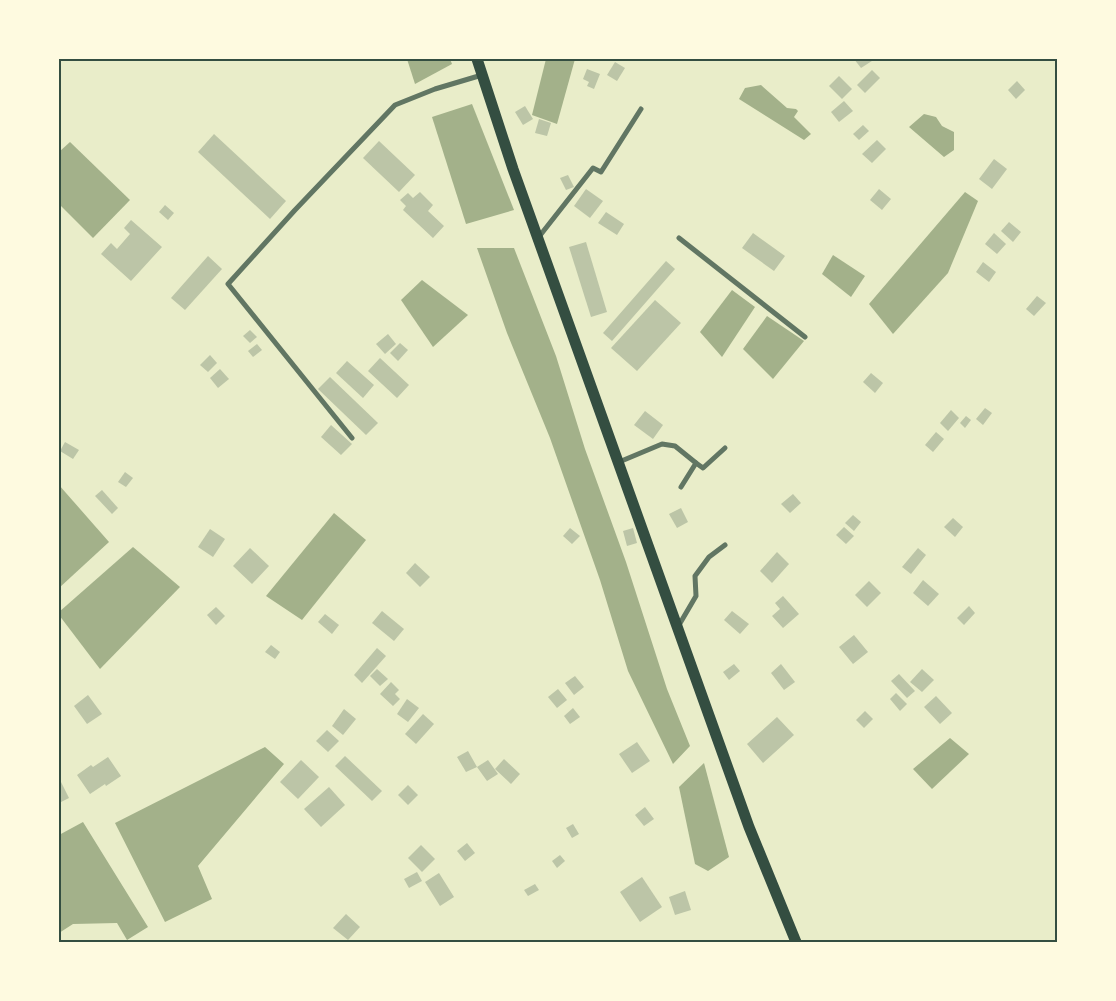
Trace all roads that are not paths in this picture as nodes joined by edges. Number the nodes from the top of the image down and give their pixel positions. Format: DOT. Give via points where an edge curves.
graph roads {
  1 [pos="477,59"];
  2 [pos="482,75"];
  3 [pos="641,109"];
  4 [pos="679,238"];
  5 [pos="538,239"];
  6 [pos="805,337"];
  7 [pos="352,438"];
  8 [pos="725,448"];
  9 [pos="618,462"];
  10 [pos="696,463"];
  11 [pos="681,487"];
  12 [pos="725,545"];
  13 [pos="677,628"];
  14 [pos="796,942"];
  1 -- 2 [label="highway"];
  2 -- 5 [label="highway"];
  2 -- 7 [label="street" via="395,105 228,284"];
  3 -- 5 [label="street" via="601,172 593,168"];
  4 -- 6 [label="street"];
  5 -- 9 [label="highway"];
  8 -- 10 [label="street" via="703,468"];
  9 -- 10 [label="street" via="662,444 675,446"];
  9 -- 13 [label="highway"];
  10 -- 11 [label="street"];
  12 -- 13 [label="street" via="709,557 695,576 696,596"];
  13 -- 14 [label="highway" via="749,827"];
}
